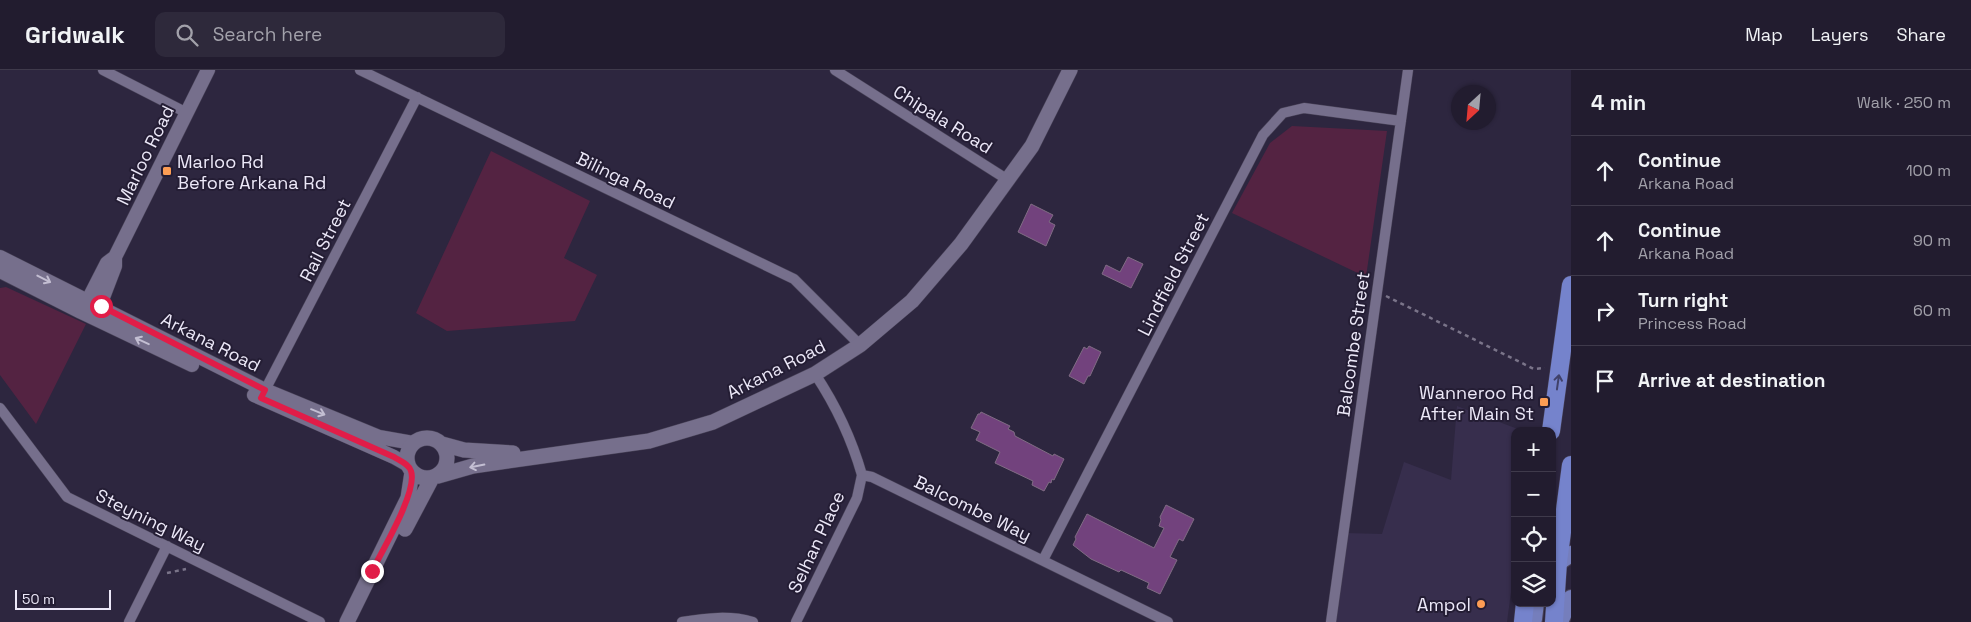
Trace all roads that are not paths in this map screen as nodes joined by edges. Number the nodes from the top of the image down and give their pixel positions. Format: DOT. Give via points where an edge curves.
graph roads {
  1 [pos="103,70"];
  2 [pos="208,70"];
  3 [pos="360,70"];
  4 [pos="835,70"];
  5 [pos="1070,70"];
  6 [pos="1408,70"];
  7 [pos="418,97"];
  8 [pos="187,113"];
  9 [pos="1401,120"];
  10 [pos="1008,180"];
  11 [pos="0,257"];
  12 [pos="115,258"];
  13 [pos="0,271"];
  14 [pos="1571,285"];
  15 [pos="84,306"];
  16 [pos="98,313"];
  17 [pos="860,345"];
  18 [pos="815,374"];
  19 [pos="263,394"];
  20 [pos="0,408"];
  21 [pos="1552,427"];
  22 [pos="413,443"];
  23 [pos="442,444"];
  24 [pos="542,455"];
  25 [pos="1571,466"];
  26 [pos="410,469"];
  27 [pos="862,474"];
  28 [pos="435,477"];
  29 [pos="1569,501"];
  30 [pos="167,546"];
  31 [pos="1043,560"];
  32 [pos="1560,561"];
  33 [pos="1571,598"];
  34 [pos="1525,607"];
  35 [pos="1536,607"];
  36 [pos="129,622"];
  37 [pos="320,622"];
  38 [pos="347,622"];
  39 [pos="358,622"];
  40 [pos="682,622"];
  41 [pos="753,622"];
  42 [pos="796,622"];
  43 [pos="1168,622"];
  44 [pos="1331,622"];
  45 [pos="1523,622"];
  46 [pos="1532,622"];
  47 [pos="1554,622"];
  48 [pos="1560,622"];
  1 -- 8 [label="street"];
  2 -- 8 [label="street, Marloo Road"];
  3 -- 7 [label="street, Bilinga Road"];
  4 -- 10 [label="street, Chipala Road"];
  5 -- 10 [label="main road, Arkana Road" via="1032,146"];
  6 -- 9 [label="street, Balcombe Street"];
  7 -- 17 [label="street, Bilinga Road" via="794,279"];
  7 -- 19 [label="street, Rail Street"];
  8 -- 12 [label="street, Marloo Road"];
  9 -- 31 [label="street, Lindfield Street" via="1304,108 1283,113 1264,135"];
  9 -- 44 [label="street, Balcombe Street"];
  10 -- 17 [label="main road, Arkana Road" via="961,244 912,301"];
  11 -- 15 [label="street, Arkana Road, one-way"];
  12 -- 15 [label="street, Marloo Road" via="107,263"];
  12 -- 16 [label="street, Marloo Road"];
  13 -- 15 [label="street, Arkana Road"];
  21 -- 14 [label="highway, one-way"];
  15 -- 16 [label="street, Arkana Road"];
  16 -- 19 [label="street, Arkana Road"];
  17 -- 18 [label="main road, Arkana Road"];
  18 -- 24 [label="main road, Arkana Road" via="713,422 649,441"];
  18 -- 27 [label="street" via="828,392"];
  19 -- 22 [label="street, Arkana Road, one-way" via="379,437"];
  19 -- 26 [label="street, Arkana Road" via="394,457"];
  20 -- 30 [label="street, Steyning Way" via="67,497"];
  22 -- 23 [label="main road" via="428,437"];
  22 -- 26 [label="main road" via="406,457"];
  23 -- 24 [label="main road, Arkana Road" via="464,450"];
  23 -- 28 [label="main road" via="447,461 442,472"];
  24 -- 28 [label="main road, Arkana Road, one-way" via="473,466"];
  25 -- 29 [label="highway"];
  26 -- 28 [label="main road" via="425,479"];
  26 -- 38 [label="main road" via="408,498"];
  27 -- 31 [label="street, Balcombe Way"];
  27 -- 42 [label="street, Selhan Place" via="857,498"];
  28 -- 39 [label="main road" via="419,501"];
  29 -- 32 [label="highway"];
  30 -- 36 [label="street"];
  30 -- 37 [label="street, Steyning Way"];
  31 -- 43 [label="street, Balcombe Way"];
  32 -- 47 [label="highway"];
  33 -- 48 [label="main road"];
  34 -- 45 [label="highway"];
  35 -- 46 [label="main road"];
  40 -- 41 [label="street" via="706,618 739,618"];
}
